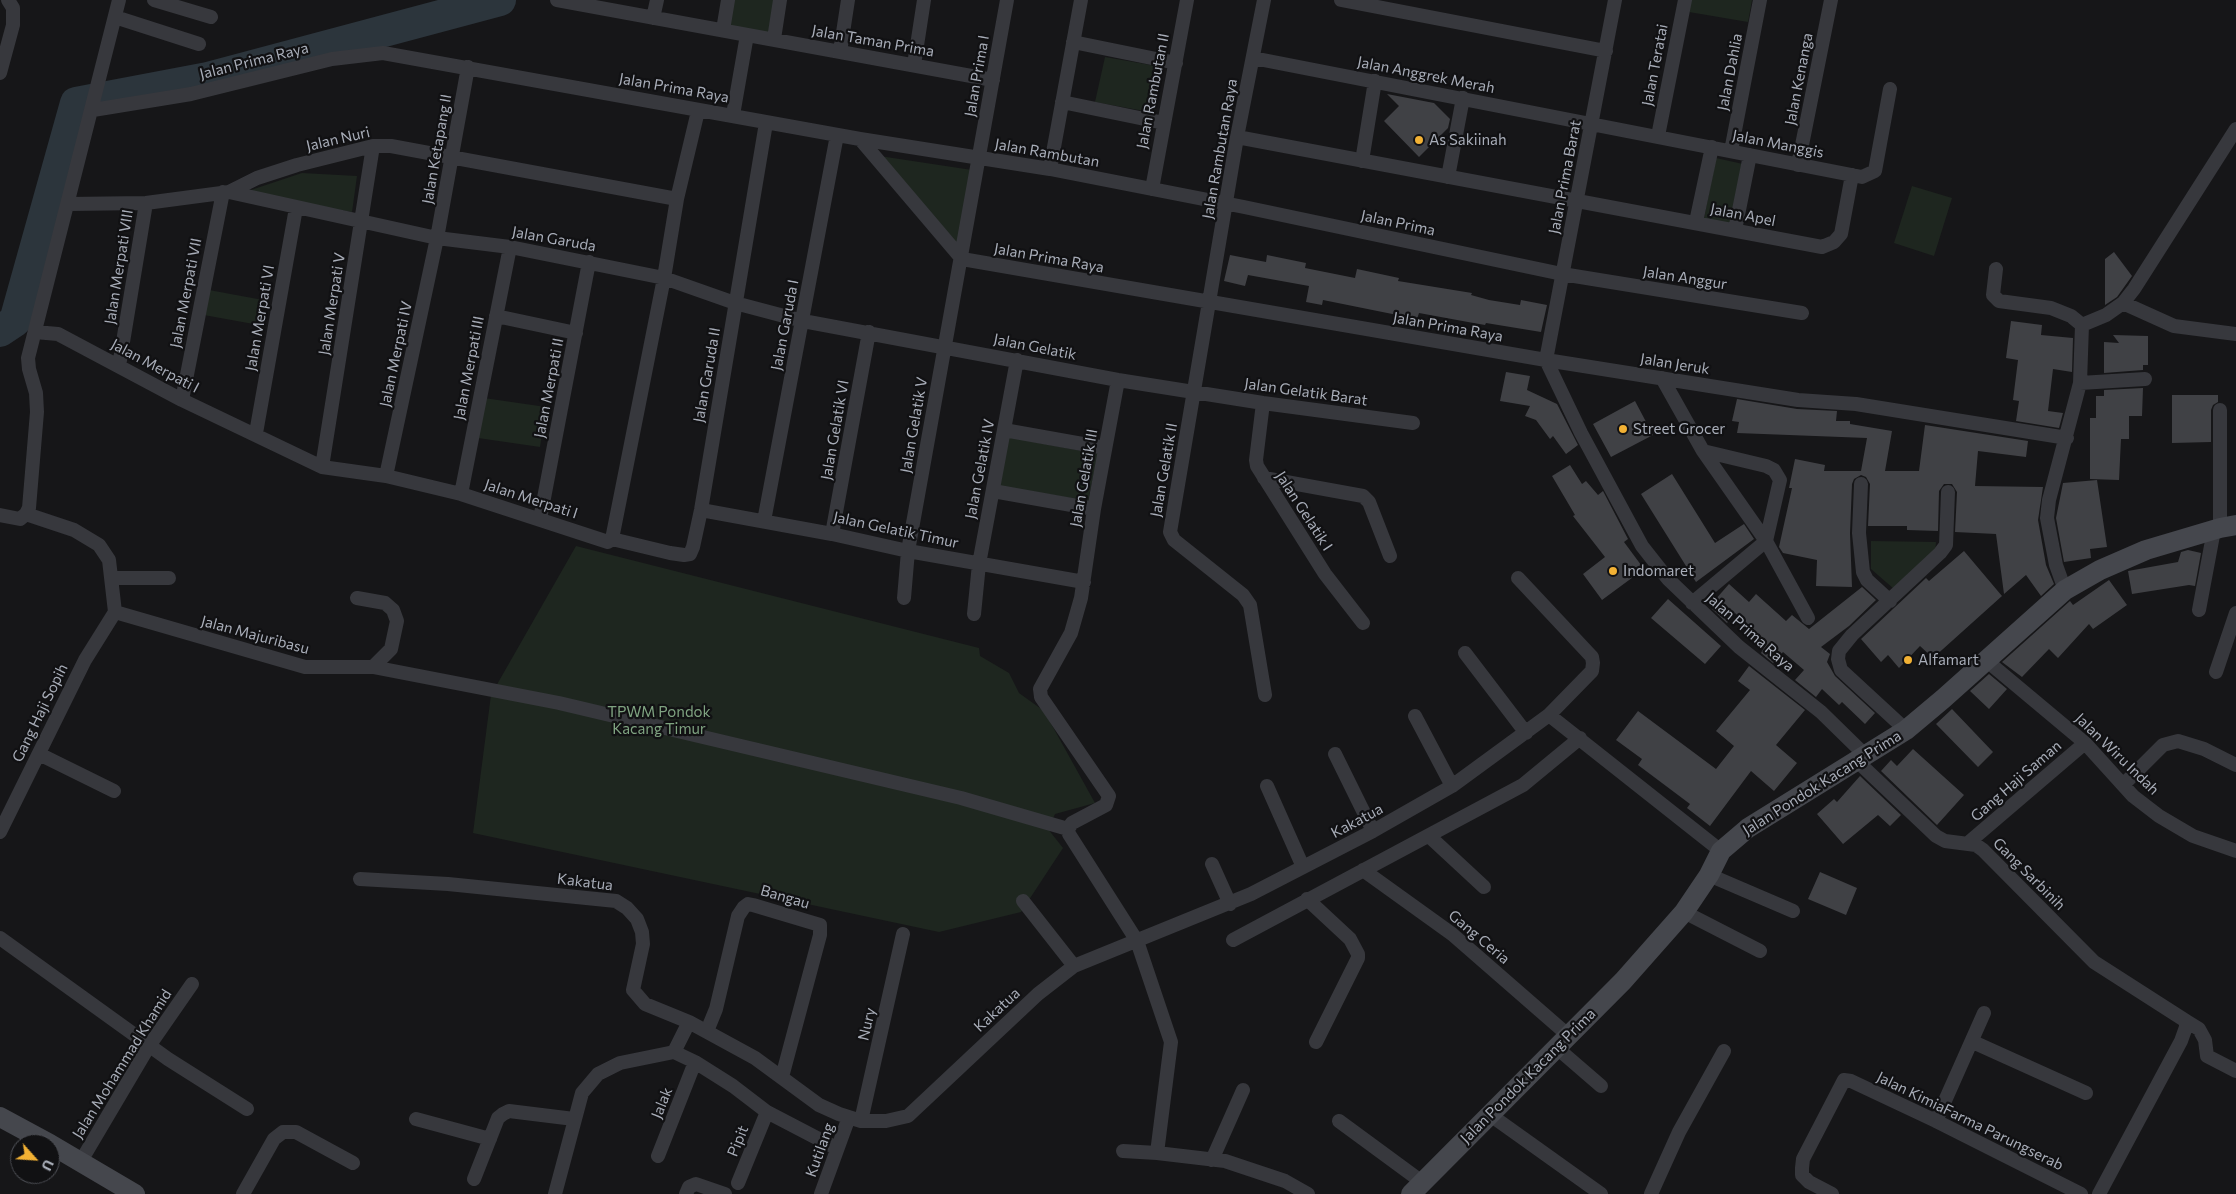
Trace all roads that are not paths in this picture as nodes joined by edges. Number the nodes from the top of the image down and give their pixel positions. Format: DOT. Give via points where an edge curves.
graph roads {
  1 [pos="8,0"];
  2 [pos="119,0"];
  3 [pos="154,0"];
  4 [pos="557,0"];
  5 [pos="657,0"];
  6 [pos="728,0"];
  7 [pos="780,0"];
  8 [pos="848,0"];
  9 [pos="924,0"];
  10 [pos="1007,0"];
  11 [pos="1081,0"];
  12 [pos="1187,0"];
  13 [pos="1264,0"];
  14 [pos="1341,0"];
  15 [pos="1615,0"];
  16 [pos="1685,0"];
  17 [pos="1760,0"];
  18 [pos="1831,0"];
  19 [pos="586,2"];
  20 [pos="115,17"];
  21 [pos="211,17"];
  22 [pos="653,18"];
  23 [pos="723,30"];
  24 [pos="747,35"];
  25 [pos="774,40"];
  26 [pos="1073,42"];
  27 [pos="199,44"];
  28 [pos="1606,51"];
  29 [pos="840,52"];
  30 [pos="1253,58"];
  31 [pos="1176,63"];
  32 [pos="914,65"];
  33 [pos="468,66"];
  34 [pos="0,73"];
  35 [pos="993,80"];
  36 [pos="1375,82"];
  37 [pos="1890,89"];
  38 [pos="1462,98"];
  39 [pos="1062,102"];
  40 [pos="94,105"];
  41 [pos="698,111"];
  42 [pos="733,115"];
  43 [pos="766,122"];
  44 [pos="1164,123"];
  45 [pos="1592,123"];
  46 [pos="2236,129"];
  47 [pos="837,135"];
  48 [pos="1658,136"];
  49 [pos="1237,137"];
  50 [pos="860,139"];
  51 [pos="373,146"];
  52 [pos="1712,147"];
  53 [pos="1731,151"];
  54 [pos="1750,155"];
  55 [pos="451,157"];
  56 [pos="980,158"];
  57 [pos="1362,161"];
  58 [pos="1798,165"];
  59 [pos="1050,169"];
  60 [pos="1852,175"];
  61 [pos="1448,177"];
  62 [pos="1152,189"];
  63 [pos="226,192"];
  64 [pos="677,199"];
  65 [pos="1576,202"];
  66 [pos="146,203"];
  67 [pos="1227,203"];
  68 [pos="68,204"];
  69 [pos="296,208"];
  70 [pos="362,220"];
  71 [pos="1696,222"];
  72 [pos="1735,230"];
  73 [pos="437,238"];
  74 [pos="510,248"];
  75 [pos="962,259"];
  76 [pos="590,262"];
  77 [pos="1996,268"];
  78 [pos="1562,274"];
  79 [pos="664,278"];
  80 [pos="735,303"];
  81 [pos="1210,303"];
  82 [pos="2123,303"];
  83 [pos="1802,313"];
  84 [pos="496,316"];
  85 [pos="803,321"];
  86 [pos="2082,324"];
  87 [pos="35,332"];
  88 [pos="869,332"];
  89 [pos="576,333"];
  90 [pos="2236,334"];
  91 [pos="945,346"];
  92 [pos="1017,360"];
  93 [pos="1546,360"];
  94 [pos="119,366"];
  95 [pos="1662,378"];
  96 [pos="2145,379"];
  97 [pos="1118,380"];
  98 [pos="2080,384"];
  99 [pos="1195,391"];
  100 [pos="182,400"];
  101 [pos="1263,403"];
  102 [pos="2220,410"];
  103 [pos="1413,424"];
  104 [pos="1004,430"];
  105 [pos="256,433"];
  106 [pos="2067,438"];
  107 [pos="1106,448"];
  108 [pos="1703,451"];
  109 [pos="322,467"];
  110 [pos="386,476"];
  111 [pos="1264,478"];
  112 [pos="1861,484"];
  113 [pos="993,491"];
  114 [pos="1948,492"];
  115 [pos="461,494"];
  116 [pos="1094,509"];
  117 [pos="701,510"];
  118 [pos="26,514"];
  119 [pos="0,515"];
  120 [pos="540,519"];
  121 [pos="764,521"];
  122 [pos="2223,528"];
  123 [pos="832,534"];
  124 [pos="612,539"];
  125 [pos="1766,541"];
  126 [pos="908,551"];
  127 [pos="1390,556"];
  128 [pos="979,564"];
  129 [pos="111,578"];
  130 [pos="169,578"];
  131 [pos="1518,578"];
  132 [pos="1084,582"];
  133 [pos="2065,590"];
  134 [pos="357,598"];
  135 [pos="904,598"];
  136 [pos="1890,601"];
  137 [pos="1692,603"];
  138 [pos="2199,610"];
  139 [pos="115,612"];
  140 [pos="974,614"];
  141 [pos="2236,614"];
  142 [pos="1808,618"];
  143 [pos="1363,623"];
  144 [pos="1465,653"];
  145 [pos="1987,661"];
  146 [pos="373,667"];
  147 [pos="2216,672"];
  148 [pos="1265,695"];
  149 [pos="1549,715"];
  150 [pos="1415,716"];
  151 [pos="1906,730"];
  152 [pos="1526,733"];
  153 [pos="1580,738"];
  154 [pos="2085,743"];
  155 [pos="39,754"];
  156 [pos="1335,754"];
  157 [pos="1861,758"];
  158 [pos="2236,765"];
  159 [pos="2123,785"];
  160 [pos="1267,786"];
  161 [pos="1452,786"];
  162 [pos="114,791"];
  163 [pos="1068,829"];
  164 [pos="1374,831"];
  165 [pos="0,832"];
  166 [pos="1429,836"];
  167 [pos="1968,843"];
  168 [pos="1721,851"];
  169 [pos="2236,851"];
  170 [pos="1212,864"];
  171 [pos="1303,867"];
  172 [pos="1363,870"];
  173 [pos="1709,874"];
  174 [pos="360,879"];
  175 [pos="1484,888"];
  176 [pos="1307,899"];
  177 [pos="1023,901"];
  178 [pos="1230,904"];
  179 [pos="1793,911"];
  180 [pos="1684,912"];
  181 [pos="903,934"];
  182 [pos="0,938"];
  183 [pos="1233,940"];
  184 [pos="1137,941"];
  185 [pos="1760,951"];
  186 [pos="1074,966"];
  187 [pos="192,984"];
  188 [pos="1984,1013"];
  189 [pos="2183,1019"];
  190 [pos="687,1027"];
  191 [pos="707,1031"];
  192 [pos="1316,1042"];
  193 [pos="1563,1042"];
  194 [pos="1973,1042"];
  195 [pos="149,1046"];
  196 [pos="676,1048"];
  197 [pos="1724,1051"];
  198 [pos="695,1062"];
  199 [pos="2236,1072"];
  200 [pos="782,1077"];
  201 [pos="1601,1086"];
  202 [pos="1243,1090"];
  203 [pos="2086,1093"];
  204 [pos="247,1109"];
  205 [pos="767,1112"];
  206 [pos="1489,1114"];
  207 [pos="0,1117"];
  208 [pos="416,1119"];
  209 [pos="574,1119"];
  210 [pos="852,1121"];
  211 [pos="1339,1121"];
  212 [pos="1936,1121"];
  213 [pos="31,1134"];
  214 [pos="490,1139"];
  215 [pos="838,1143"];
  216 [pos="60,1149"];
  217 [pos="1123,1151"];
  218 [pos="1157,1153"];
  219 [pos="658,1156"];
  220 [pos="1212,1160"];
  221 [pos="81,1161"];
  222 [pos="354,1163"];
  223 [pos="474,1179"];
  224 [pos="738,1183"];
  225 [pos="1416,1188"];
  226 [pos="127,1192"];
  227 [pos="243,1194"];
  228 [pos="555,1194"];
  229 [pos="686,1194"];
  230 [pos="725,1194"];
  231 [pos="822,1194"];
  232 [pos="1308,1194"];
  233 [pos="1602,1194"];
  234 [pos="1651,1194"];
  235 [pos="1832,1194"];
  236 [pos="2081,1194"];
  237 [pos="2099,1194"];
  1 -- 34 [label="street" via="13,8 13,25"];
  2 -- 20 [label="street"];
  3 -- 21 [label="street"];
  4 -- 19 [label="street, Jalan Taman Prima"];
  5 -- 22 [label="street"];
  6 -- 23 [label="street"];
  7 -- 25 [label="street"];
  8 -- 29 [label="street"];
  9 -- 32 [label="street"];
  10 -- 35 [label="street, Jalan Prima I"];
  11 -- 26 [label="street"];
  12 -- 31 [label="street, Jalan Rambutan II"];
  13 -- 30 [label="street, Jalan Rambutan Raya"];
  14 -- 28 [label="street"];
  15 -- 28 [label="street, Jalan Prima Barat"];
  16 -- 48 [label="street, Jalan Teratai"];
  17 -- 53 [label="street, Jalan Dahlia"];
  18 -- 58 [label="street, Jalan Kenanga"];
  19 -- 22 [label="street, Jalan Taman Prima"];
  20 -- 27 [label="street"];
  20 -- 40 [label="street"];
  22 -- 23 [label="street, Jalan Taman Prima"];
  23 -- 24 [label="street, Jalan Taman Prima"];
  24 -- 25 [label="street, Jalan Taman Prima"];
  24 -- 42 [label="street"];
  25 -- 29 [label="street, Jalan Taman Prima"];
  26 -- 31 [label="street"];
  26 -- 39 [label="street"];
  28 -- 45 [label="street, Jalan Prima Barat"];
  29 -- 32 [label="street, Jalan Taman Prima"];
  30 -- 36 [label="street, Jalan Anggrek Merah"];
  30 -- 49 [label="street, Jalan Rambutan Raya"];
  31 -- 44 [label="street, Jalan Rambutan II"];
  32 -- 35 [label="street, Jalan Taman Prima"];
  33 -- 40 [label="street, Jalan Prima Raya" via="383,52 356,54 192,94"];
  33 -- 41 [label="street, Jalan Prima Raya"];
  33 -- 55 [label="street, Jalan Ketapang II"];
  35 -- 56 [label="street, Jalan Prima I"];
  36 -- 38 [label="street, Jalan Anggrek Merah"];
  36 -- 57 [label="street"];
  37 -- 60 [label="street, Jalan Manggis" via="1875,171 1870,176"];
  38 -- 45 [label="street, Jalan Anggrek Merah"];
  38 -- 61 [label="street"];
  39 -- 44 [label="street"];
  39 -- 59 [label="street"];
  40 -- 68 [label="street"];
  41 -- 42 [label="street, Jalan Prima Raya"];
  41 -- 64 [label="street"];
  42 -- 43 [label="street, Jalan Prima Raya"];
  43 -- 47 [label="street, Jalan Prima Raya"];
  43 -- 80 [label="street, Jalan Garuda II"];
  44 -- 62 [label="street, Jalan Rambutan II"];
  45 -- 48 [label="street, Jalan Manggis"];
  45 -- 65 [label="street, Jalan Prima Barat"];
  46 -- 82 [label="street"];
  47 -- 50 [label="street, Jalan Prima Raya"];
  47 -- 85 [label="street, Jalan Garuda I"];
  48 -- 52 [label="street, Jalan Manggis"];
  49 -- 57 [label="street, Jalan Apel"];
  49 -- 67 [label="street, Jalan Rambutan Raya"];
  50 -- 56 [label="street, Jalan Rambutan"];
  50 -- 75 [label="street"];
  51 -- 55 [label="street, Jalan Nuri" via="391,146"];
  51 -- 63 [label="street, Jalan Nuri" via="258,178"];
  51 -- 70 [label="street, Jalan Merpati V"];
  52 -- 53 [label="street, Jalan Manggis"];
  52 -- 71 [label="street"];
  53 -- 54 [label="street, Jalan Manggis"];
  54 -- 58 [label="street, Jalan Manggis"];
  54 -- 72 [label="street"];
  55 -- 64 [label="street, Jalan Nuri"];
  55 -- 73 [label="street, Jalan Ketapang II"];
  56 -- 59 [label="street, Jalan Rambutan"];
  56 -- 75 [label="street, Jalan Prima I"];
  57 -- 61 [label="street, Jalan Apel"];
  58 -- 60 [label="street, Jalan Manggis"];
  59 -- 62 [label="street, Jalan Rambutan"];
  60 -- 72 [label="street, Jalan Apel" via="1841,234 1834,242 1822,247"];
  61 -- 65 [label="street, Jalan Apel"];
  62 -- 67 [label="street, Jalan Rambutan"];
  63 -- 66 [label="street, Jalan Nuri"];
  63 -- 69 [label="street, Jalan Garuda"];
  63 -- 100 [label="street, Jalan Merpati VII"];
  64 -- 79 [label="street"];
  65 -- 71 [label="street, Jalan Apel"];
  65 -- 78 [label="street, Jalan Prima Barat"];
  66 -- 68 [label="street, Jalan Nuri"];
  66 -- 94 [label="street, Jalan Merpati VIII"];
  67 -- 78 [label="street, Jalan Prima"];
  67 -- 81 [label="street, Jalan Rambutan Raya"];
  68 -- 87 [label="street"];
  69 -- 70 [label="street, Jalan Garuda"];
  69 -- 105 [label="street, Jalan Merpati VI"];
  70 -- 73 [label="street, Jalan Garuda"];
  70 -- 109 [label="street, Jalan Merpati V"];
  71 -- 72 [label="street, Jalan Apel"];
  73 -- 74 [label="street, Jalan Garuda"];
  73 -- 110 [label="street, Jalan Merpati IV"];
  74 -- 76 [label="street, Jalan Garuda"];
  74 -- 84 [label="street, Jalan Merpati III"];
  75 -- 81 [label="street, Jalan Prima Raya"];
  75 -- 91 [label="street, Jalan Gelatik V"];
  76 -- 79 [label="street, Jalan Garuda"];
  76 -- 89 [label="street, Jalan Merpati II"];
  77 -- 86 [label="street" via="1993,295 1999,301 2051,308"];
  78 -- 83 [label="street, Jalan Anggur"];
  78 -- 93 [label="street, Jalan Prima Barat"];
  79 -- 80 [label="street, Jalan Garuda"];
  79 -- 124 [label="street"];
  80 -- 85 [label="street, Jalan Garuda"];
  80 -- 117 [label="street, Jalan Garuda II"];
  81 -- 93 [label="street, Jalan Prima Raya"];
  81 -- 99 [label="street, Jalan Gelatik II"];
  82 -- 86 [label="street" via="2106,315"];
  82 -- 90 [label="street" via="2174,326"];
  84 -- 89 [label="street"];
  84 -- 115 [label="street, Jalan Merpati III"];
  85 -- 88 [label="street, Jalan Garuda"];
  85 -- 121 [label="street, Jalan Garuda I"];
  86 -- 98 [label="street"];
  87 -- 94 [label="street, Jalan Merpati I" via="58,334"];
  87 -- 118 [label="street" via="28,358 37,412"];
  88 -- 91 [label="street, Jalan Gelatik"];
  88 -- 123 [label="street, Jalan Gelatik VI"];
  89 -- 120 [label="street, Jalan Merpati II"];
  91 -- 92 [label="street, Jalan Gelatik"];
  91 -- 126 [label="street, Jalan Gelatik V"];
  92 -- 97 [label="street, Jalan Gelatik"];
  92 -- 104 [label="street, Jalan Gelatik IV"];
  93 -- 95 [label="street, Jalan Jeruk"];
  93 -- 137 [label="street, Jalan Prima Raya" via="1642,546"];
  94 -- 100 [label="street, Jalan Merpati I"];
  95 -- 106 [label="street, Jalan Jeruk" via="1798,400 1856,404"];
  95 -- 108 [label="street"];
  96 -- 98 [label="street"];
  97 -- 99 [label="street, Jalan Gelatik"];
  97 -- 107 [label="street, Jalan Gelatik III"];
  98 -- 106 [label="street"];
  99 -- 101 [label="street, Jalan Gelatik Barat"];
  99 -- 148 [label="street, Jalan Gelatik II" via="1170,532 1174,540 1243,595 1250,605"];
  100 -- 105 [label="street, Jalan Merpati I"];
  101 -- 103 [label="street, Jalan Gelatik Barat"];
  101 -- 111 [label="street, Jalan Gelatik I" via="1256,460"];
  102 -- 122 [label="street"];
  104 -- 107 [label="street"];
  104 -- 113 [label="street, Jalan Gelatik IV"];
  105 -- 109 [label="street, Jalan Merpati I"];
  106 -- 133 [label="street" via="2047,518 2056,565"];
  107 -- 116 [label="street, Jalan Gelatik III"];
  108 -- 125 [label="street"];
  108 -- 125 [label="street" via="1774,470 1780,480"];
  109 -- 110 [label="street, Jalan Merpati I"];
  110 -- 115 [label="street, Jalan Merpati I"];
  111 -- 127 [label="street" via="1363,496 1369,502"];
  111 -- 143 [label="street, Jalan Gelatik I" via="1325,574"];
  112 -- 136 [label="street" via="1863,572 1867,580"];
  113 -- 116 [label="street"];
  113 -- 128 [label="street, Jalan Gelatik IV"];
  114 -- 136 [label="street" via="1946,545"];
  115 -- 120 [label="street, Jalan Merpati I"];
  116 -- 132 [label="street, Jalan Gelatik III"];
  117 -- 121 [label="street, Jalan Gelatik Timur"];
  117 -- 124 [label="street, Jalan Garuda II" via="690,554 670,553"];
  118 -- 119 [label="street" via="20,519"];
  118 -- 129 [label="street" via="74,530 99,545 109,560"];
  120 -- 124 [label="street, Jalan Merpati I" via="608,542"];
  121 -- 123 [label="street, Jalan Gelatik Timur"];
  122 -- 133 [label="street, Jalan Pondok Kacang Prima" via="2146,550"];
  122 -- 138 [label="street"];
  123 -- 126 [label="street, Jalan Gelatik Timur"];
  125 -- 137 [label="street"];
  125 -- 142 [label="street"];
  126 -- 128 [label="street, Jalan Gelatik Timur"];
  126 -- 135 [label="street, Jalan Gelatik V"];
  128 -- 132 [label="street, Jalan Gelatik Timur"];
  128 -- 140 [label="street, Jalan Gelatik IV"];
  129 -- 130 [label="street"];
  129 -- 139 [label="street"];
  131 -- 149 [label="street, Kakatua" via="1592,657 1592,671"];
  132 -- 163 [label="street, Jalan Gelatik III" via="1071,633 1040,688 1041,697 1109,796 1109,801 1072,823"];
  133 -- 145 [label="street, Jalan Pondok Kacang Prima"];
  134 -- 146 [label="street" via="385,603 393,610 397,621 391,649"];
  136 -- 151 [label="street" via="1852,635 1839,651 1838,659 1841,670"];
  137 -- 157 [label="street, Jalan Prima Raya" via="1739,648 1821,712"];
  139 -- 146 [label="street, Jalan Majuribasu" via="304,667"];
  139 -- 155 [label="street, Gang Haji Sopih" via="85,660"];
  141 -- 147 [label="street"];
  144 -- 152 [label="street"];
  145 -- 151 [label="street, Jalan Pondok Kacang Prima"];
  145 -- 154 [label="street, Jalan Wiru Indah"];
  146 -- 163 [label="street, Jalan Majuribasu" via="559,703 961,798"];
  149 -- 152 [label="street, Kakatua"];
  149 -- 153 [label="street"];
  150 -- 161 [label="street"];
  151 -- 157 [label="street, Jalan Pondok Kacang Prima"];
  152 -- 161 [label="street, Kakatua"];
  153 -- 166 [label="street" via="1523,785"];
  153 -- 168 [label="street"];
  154 -- 159 [label="street, Jalan Wiru Indah"];
  154 -- 167 [label="street, Gang Haji Saman"];
  155 -- 162 [label="street"];
  155 -- 165 [label="street, Gang Haji Sopih"];
  156 -- 164 [label="street"];
  157 -- 167 [label="street, Gang Sarbinih" via="1936,836 1945,841"];
  157 -- 168 [label="street, Jalan Pondok Kacang Prima" via="1748,828"];
  158 -- 159 [label="street" via="2178,741 2163,745"];
  159 -- 169 [label="street, Jalan Wiru Indah" via="2159,816 2193,836"];
  160 -- 171 [label="street"];
  161 -- 164 [label="street, Kakatua"];
  163 -- 184 [label="street"];
  164 -- 171 [label="street, Kakatua"];
  166 -- 172 [label="street"];
  166 -- 175 [label="street"];
  167 -- 189 [label="street, Gang Sarbinih" via="1983,850 2094,962"];
  168 -- 173 [label="street, Jalan Pondok Kacang Prima"];
  170 -- 178 [label="street"];
  171 -- 178 [label="street, Kakatua"];
  172 -- 176 [label="street"];
  172 -- 193 [label="street, Gang Ceria" via="1452,934"];
  173 -- 179 [label="street"];
  173 -- 180 [label="street, Jalan Pondok Kacang Prima"];
  174 -- 190 [label="street, Kakatua" via="448,884 616,901 627,908 642,932 643,944 633,984 636,996"];
  176 -- 183 [label="street"];
  176 -- 192 [label="street" via="1350,939 1358,954"];
  177 -- 186 [label="street"];
  178 -- 184 [label="street, Kakatua"];
  180 -- 185 [label="street"];
  180 -- 193 [label="street, Jalan Pondok Kacang Prima"];
  181 -- 210 [label="street, Nury"];
  182 -- 195 [label="street"];
  184 -- 186 [label="street, Kakatua"];
  184 -- 218 [label="street" via="1171,1042"];
  186 -- 210 [label="street, Kakatua" via="1038,994 908,1116 886,1121"];
  187 -- 195 [label="street, Jalan Mohammad Khamid"];
  188 -- 194 [label="street"];
  189 -- 199 [label="street, Gang Sarbinih" via="2199,1029 2205,1040 2207,1056"];
  189 -- 237 [label="street" via="2186,1027 2181,1041"];
  190 -- 191 [label="street, Kakatua"];
  190 -- 196 [label="street"];
  191 -- 200 [label="street, Kakatua"];
  191 -- 200 [label="street, Bangau" via="716,1010 738,916 744,907 754,905 820,925"];
  193 -- 201 [label="street, Gang Ceria"];
  193 -- 206 [label="street, Jalan Pondok Kacang Prima"];
  194 -- 203 [label="street"];
  194 -- 212 [label="street"];
  195 -- 204 [label="street"];
  195 -- 221 [label="street, Jalan Mohammad Khamid"];
  196 -- 198 [label="street"];
  196 -- 209 [label="street" via="620,1063 598,1074 582,1093"];
  197 -- 234 [label="street" via="1679,1132"];
  198 -- 205 [label="street"];
  198 -- 219 [label="street, Jalak"];
  200 -- 210 [label="street, Kakatua" via="819,1105"];
  202 -- 220 [label="street"];
  205 -- 215 [label="street"];
  205 -- 224 [label="street, Pipit"];
  206 -- 225 [label="street, Jalan Pondok Kacang Prima"];
  206 -- 233 [label="street"];
  207 -- 213 [label="street"];
  208 -- 214 [label="street"];
  209 -- 214 [label="street" via="509,1111 498,1118"];
  209 -- 228 [label="street"];
  210 -- 215 [label="street, Kutilang"];
  211 -- 225 [label="street"];
  212 -- 235 [label="street, Jalan KimiaFarma Parungserab" via="1844,1080 1807,1151 1802,1168 1802,1174 1809,1182"];
  212 -- 236 [label="street, Jalan KimiaFarma Parungserab"];
  214 -- 223 [label="street"];
  215 -- 231 [label="street, Kutilang"];
  216 -- 221 [label="street"];
  217 -- 218 [label="street"];
  218 -- 220 [label="street"];
  220 -- 232 [label="street" via="1225,1161 1285,1181"];
  221 -- 226 [label="street"];
  222 -- 227 [label="street" via="296,1132 283,1132 274,1139"];
  229 -- 230 [label="street" via="689,1187 696,1184"];
}
